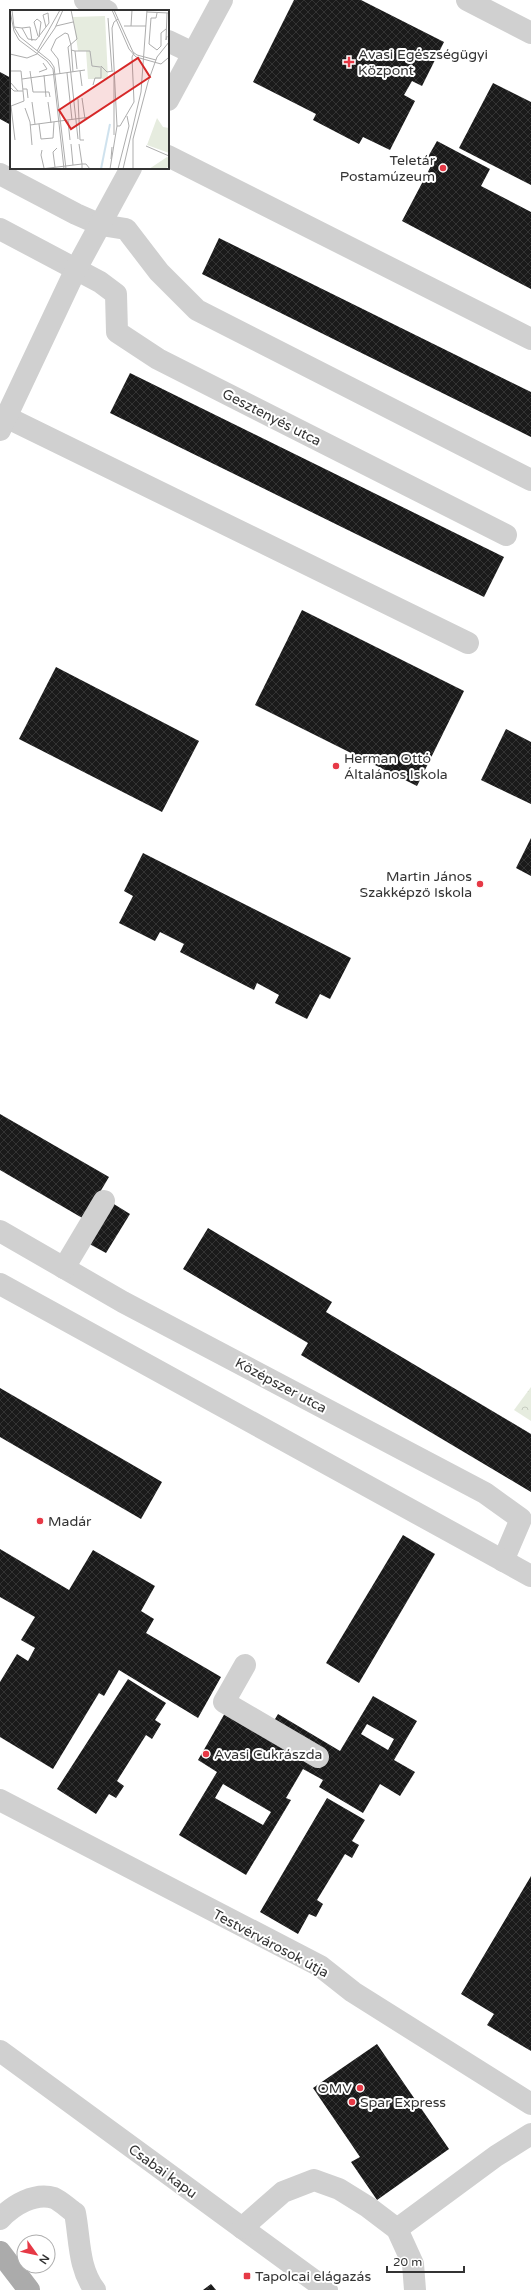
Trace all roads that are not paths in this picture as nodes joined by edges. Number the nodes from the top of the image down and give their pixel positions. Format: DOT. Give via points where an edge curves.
graph roads {
  1 [pos="85,0"];
  2 [pos="222,0"];
  3 [pos="467,0"];
  4 [pos="105,10"];
  5 [pos="531,33"];
  6 [pos="169,41"];
  7 [pos="193,53"];
  8 [pos="169,98"];
  9 [pos="169,157"];
  10 [pos="130,169"];
  11 [pos="0,174"];
  12 [pos="101,225"];
  13 [pos="0,229"];
  14 [pos="76,269"];
  15 [pos="531,339"];
  16 [pos="3,423"];
  17 [pos="531,480"];
  18 [pos="506,535"];
  19 [pos="468,643"];
  20 [pos="104,1201"];
  21 [pos="0,1231"];
  22 [pos="64,1268"];
  23 [pos="0,1284"];
  24 [pos="503,1561"];
  25 [pos="531,1576"];
  26 [pos="245,1665"];
  27 [pos="318,1756"];
  28 [pos="0,1800"];
  29 [pos="0,2051"];
  30 [pos="531,2104"];
  31 [pos="531,2134"];
  32 [pos="0,2219"];
  33 [pos="242,2228"];
  34 [pos="397,2229"];
  35 [pos="0,2252"];
  36 [pos="29,2290"];
  37 [pos="95,2290"];
  38 [pos="327,2290"];
  39 [pos="415,2290"];
  1 -- 4 [label="street"];
  2 -- 7 [label="street"];
  3 -- 5 [label="street"];
  6 -- 7 [label="street"];
  7 -- 8 [label="street"];
  9 -- 15 [label="street"];
  10 -- 12 [label="street"];
  11 -- 12 [label="street"];
  12 -- 14 [label="street"];
  12 -- 17 [label="street" via="126,228 159,272 196,310"];
  13 -- 14 [label="street, Gesztenyés utca"];
  14 -- 16 [label="street"];
  14 -- 18 [label="street, Gesztenyés utca" via="116,294 117,332 158,359"];
  16 -- 19 [label="street"];
  20 -- 22 [label="street"];
  21 -- 22 [label="street, Középszer utca"];
  22 -- 24 [label="street, Középszer utca" via="130,1306 485,1493 521,1519"];
  23 -- 24 [label="street"];
  24 -- 25 [label="street"];
  26 -- 27 [label="street" via="224,1702"];
  28 -- 30 [label="street, Testvérvárosok útja" via="320,1966 354,1992"];
  29 -- 33 [label="street, Csabai kapu"];
  31 -- 34 [label="street" via="496,2156"];
  32 -- 37 [label="street" via="9,2210 32,2198 54,2198 75,2213 82,2264"];
  33 -- 34 [label="street" via="284,2192 314,2180 339,2189"];
  33 -- 38 [label="street, Csabai kapu"];
  34 -- 39 [label="street" via="413,2264"];
  35 -- 36 [label="main road"];
}
